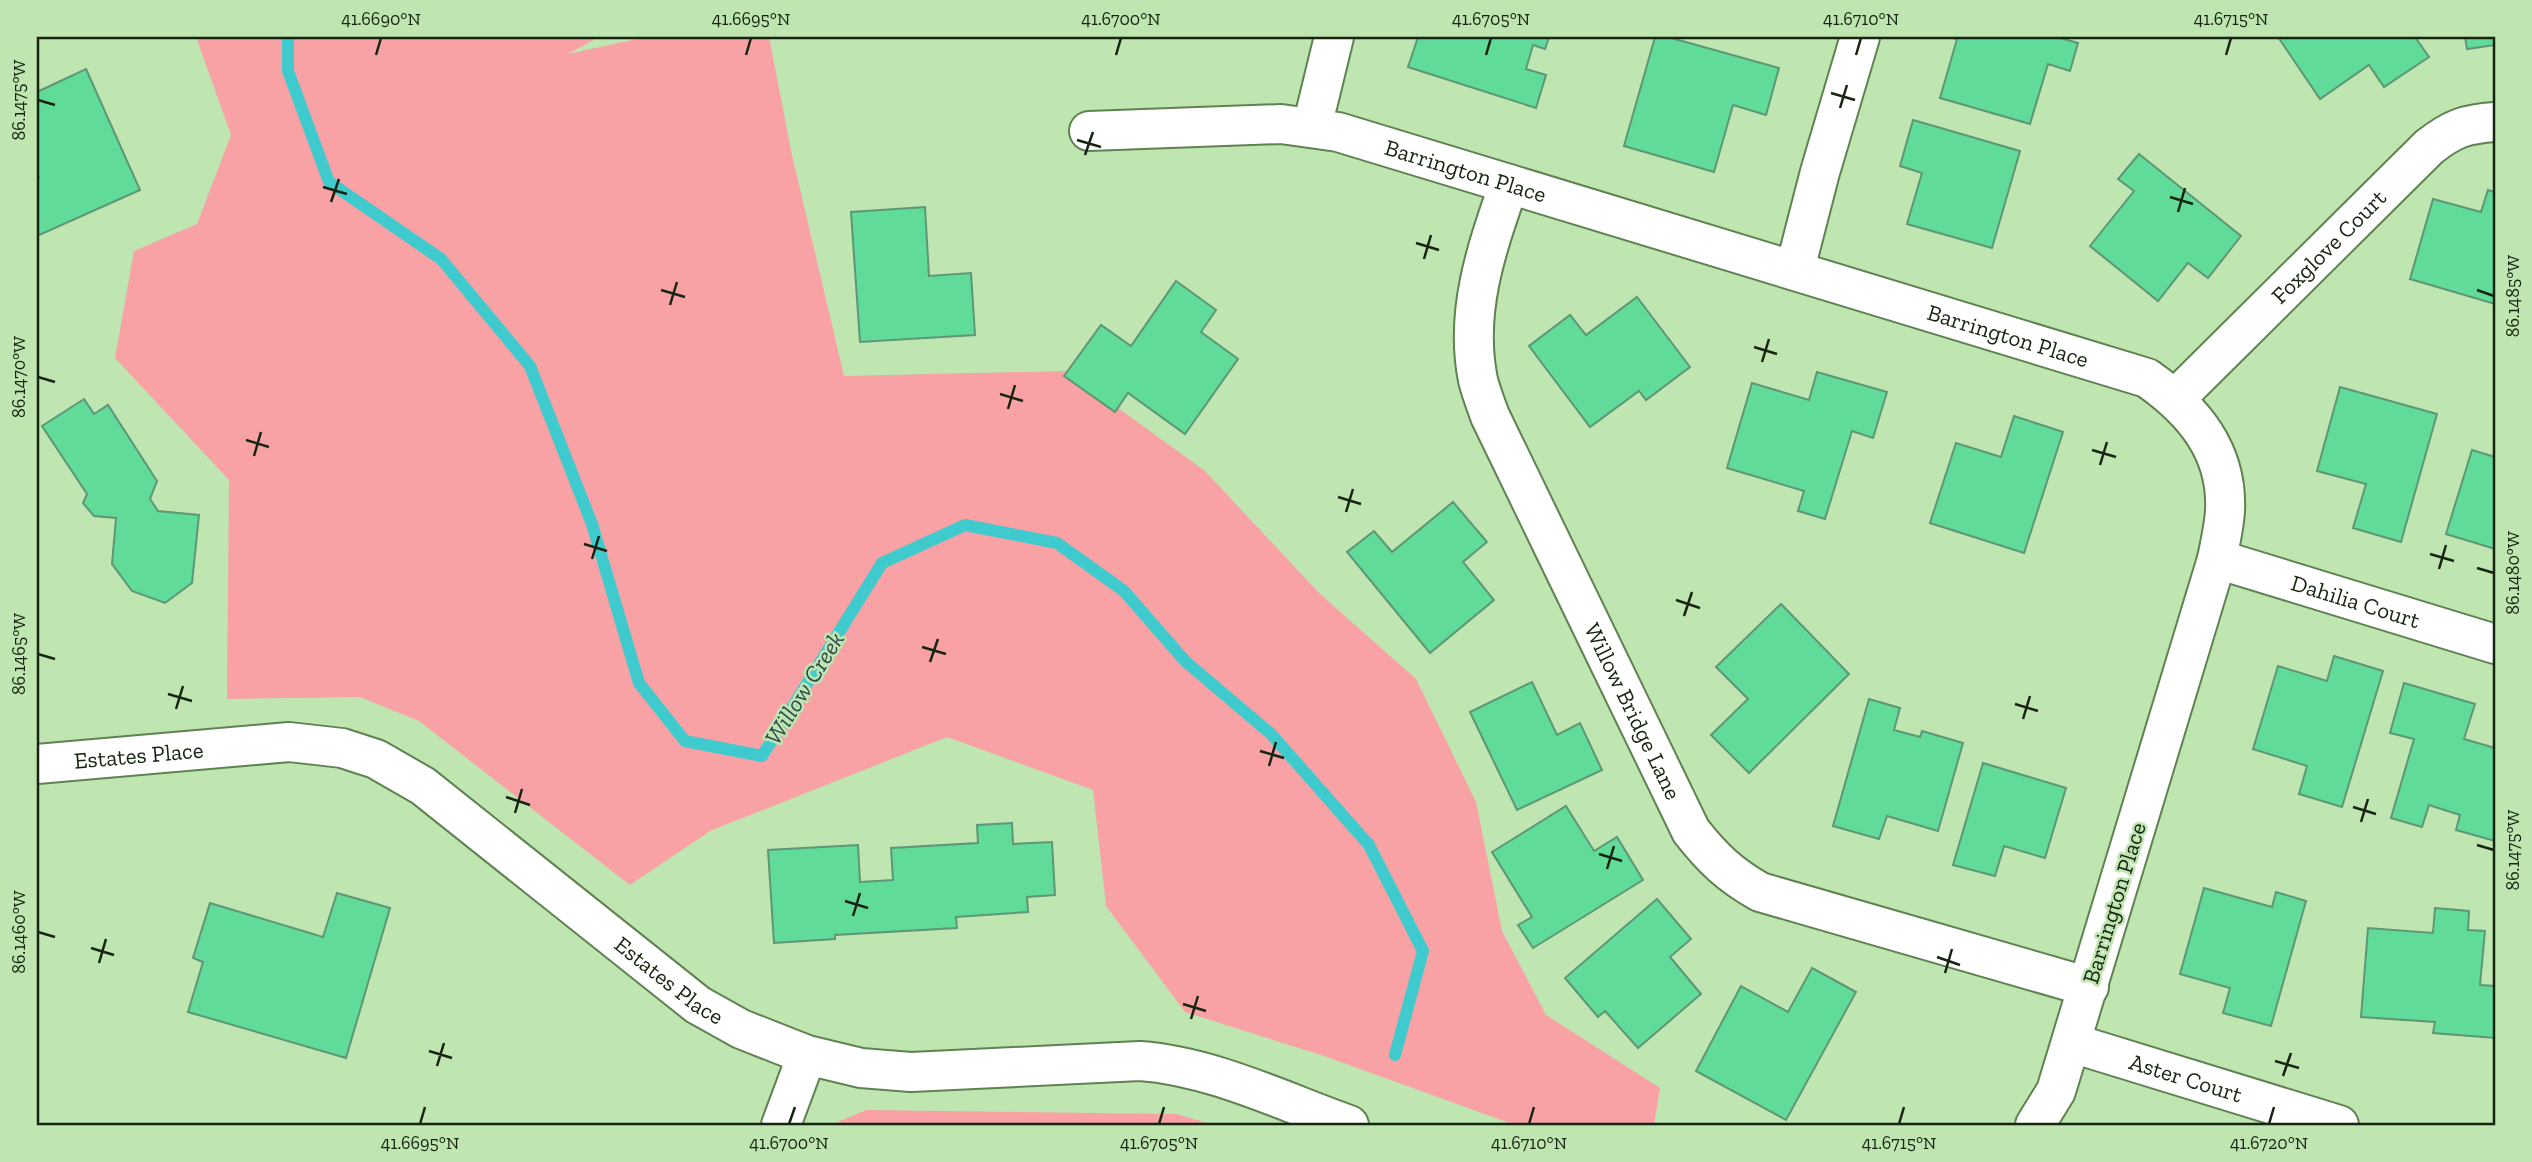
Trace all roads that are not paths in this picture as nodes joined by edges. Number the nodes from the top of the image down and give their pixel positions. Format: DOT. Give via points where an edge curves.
graph roads {
  1 [pos="1334,37"];
  2 [pos="1860,37"];
  3 [pos="2495,122"];
  4 [pos="1311,127"];
  5 [pos="1088,131"];
  6 [pos="1509,184"];
  7 [pos="1795,269"];
  8 [pos="2176,398"];
  9 [pos="2217,559"];
  10 [pos="2495,644"];
  11 [pos="37,764"];
  12 [pos="2089,987"];
  13 [pos="2072,1043"];
  14 [pos="807,1055"];
  15 [pos="782,1125"];
  16 [pos="1349,1125"];
  17 [pos="2035,1125"];
  18 [pos="2339,1125"];
  1 -- 4 [label="street"];
  2 -- 7 [label="street"];
  3 -- 8 [label="street, Foxglove Court" via="2448,132 2429,147"];
  4 -- 5 [label="street, Barrington Place" via="1281,124"];
  4 -- 6 [label="street, Barrington Place"];
  6 -- 7 [label="street, Barrington Place"];
  6 -- 12 [label="street, Willow Bridge Lane" via="1477,285 1473,323 1478,380 1490,416 1691,831 1733,877 1760,892"];
  7 -- 8 [label="street, Barrington Place" via="2147,378"];
  8 -- 9 [label="street, Barrington Place" via="2202,427 2216,453 2225,496"];
  9 -- 10 [label="street, Dahilia Court"];
  9 -- 12 [label="street, Barrington Place"];
  11 -- 14 [label="street, Estates Place" via="289,742 342,748 376,759 423,786 698,1004 741,1030"];
  12 -- 13 [label="street, Barrington Place"];
  13 -- 17 [label="street, Barrington Place" via="2056,1091"];
  13 -- 18 [label="street, Aster Court"];
  14 -- 15 [label="street"];
  14 -- 16 [label="street, Estates Place" via="861,1068 911,1072 1171,1063"];
}
